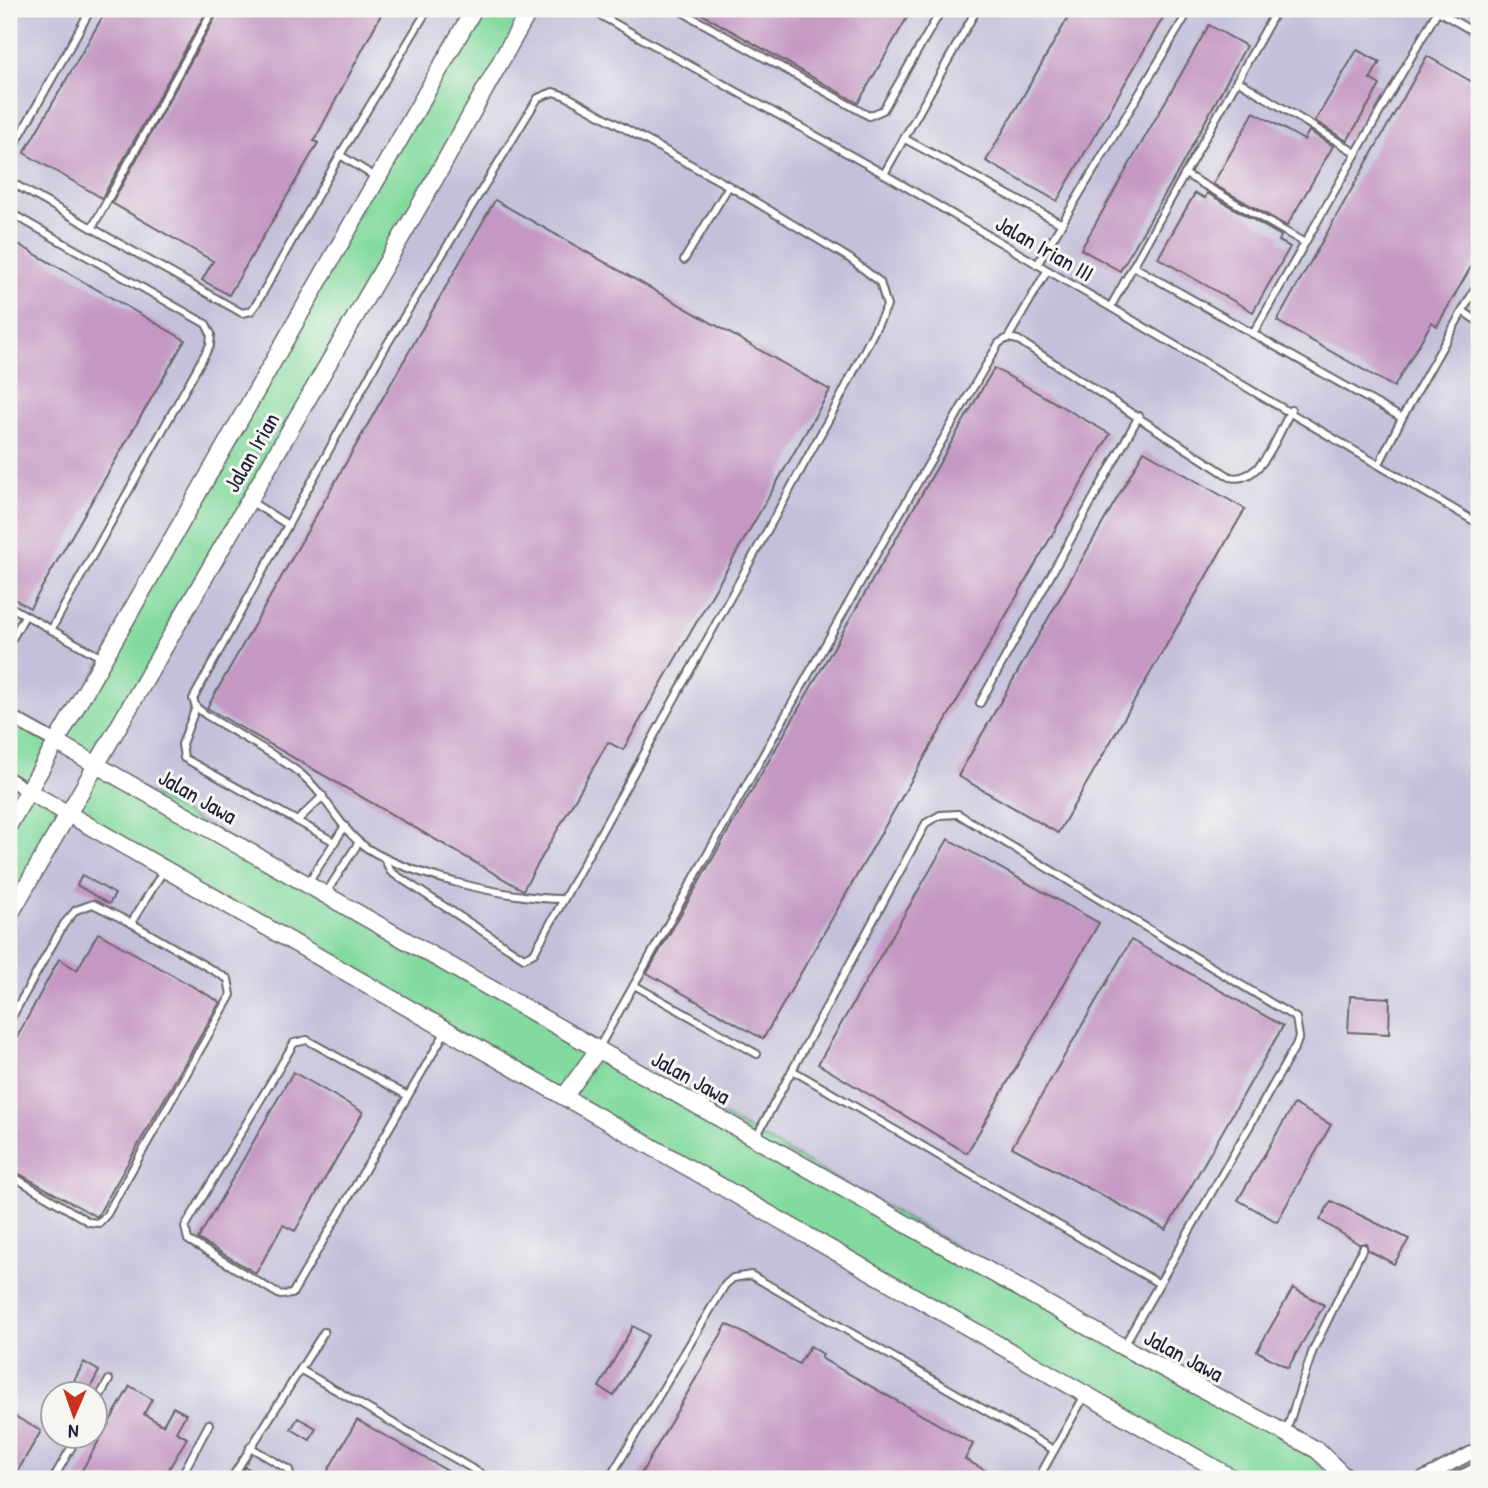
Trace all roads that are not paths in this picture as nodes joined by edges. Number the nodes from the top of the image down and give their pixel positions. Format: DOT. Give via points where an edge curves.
graph roads {
  1 [pos="91,9"];
  2 [pos="214,9"];
  3 [pos="428,9"];
  4 [pos="474,9"];
  5 [pos="530,9"];
  6 [pos="589,9"];
  7 [pos="677,9"];
  8 [pos="942,9"];
  9 [pos="977,9"];
  10 [pos="1189,9"];
  11 [pos="1277,9"];
  12 [pos="1436,10"];
  13 [pos="1479,35"];
  14 [pos="1237,80"];
  15 [pos="905,139"];
  16 [pos="1356,153"];
  17 [pos="9,155"];
  18 [pos="341,155"];
  19 [pos="884,174"];
  20 [pos="1185,174"];
  21 [pos="377,178"];
  22 [pos="9,180"];
  23 [pos="729,186"];
  24 [pos="9,212"];
  25 [pos="1062,224"];
  26 [pos="92,228"];
  27 [pos="1305,243"];
  28 [pos="684,260"];
  29 [pos="1037,265"];
  30 [pos="1133,266"];
  31 [pos="1046,271"];
  32 [pos="1479,282"];
  33 [pos="1111,306"];
  34 [pos="1464,312"];
  35 [pos="1479,322"];
  36 [pos="1253,334"];
  37 [pos="1008,338"];
  38 [pos="1291,411"];
  39 [pos="1139,416"];
  40 [pos="1402,418"];
  41 [pos="1379,464"];
  42 [pos="248,500"];
  43 [pos="1479,524"];
  44 [pos="288,525"];
  45 [pos="9,606"];
  46 [pos="25,616"];
  47 [pos="51,630"];
  48 [pos="9,644"];
  49 [pos="104,658"];
  50 [pos="980,703"];
  51 [pos="196,707"];
  52 [pos="9,716"];
  53 [pos="56,742"];
  54 [pos="97,764"];
  55 [pos="9,779"];
  56 [pos="29,790"];
  57 [pos="323,796"];
  58 [pos="68,814"];
  59 [pos="297,821"];
  60 [pos="9,825"];
  61 [pos="345,826"];
  62 [pos="333,841"];
  63 [pos="359,842"];
  64 [pos="384,858"];
  65 [pos="164,870"];
  66 [pos="306,884"];
  67 [pos="325,894"];
  68 [pos="564,899"];
  69 [pos="9,916"];
  70 [pos="131,923"];
  71 [pos="634,985"];
  72 [pos="9,1023"];
  73 [pos="446,1031"];
  74 [pos="597,1051"];
  75 [pos="757,1054"];
  76 [pos="792,1070"];
  77 [pos="408,1096"];
  78 [pos="564,1097"];
  79 [pos="755,1139"];
  80 [pos="9,1174"];
  81 [pos="1363,1248"];
  82 [pos="1158,1283"];
  83 [pos="324,1332"];
  84 [pos="1123,1348"];
  85 [pos="301,1370"];
  86 [pos="1086,1393"];
  87 [pos="209,1424"];
  88 [pos="1286,1432"];
  89 [pos="250,1447"];
  90 [pos="70,1450"];
  91 [pos="1054,1450"];
  92 [pos="1475,1452"];
  93 [pos="1479,1468"];
  94 [pos="1345,1477"];
  95 [pos="53,1479"];
  96 [pos="180,1479"];
  97 [pos="230,1479"];
  98 [pos="291,1479"];
  99 [pos="490,1479"];
  100 [pos="609,1479"];
  101 [pos="1038,1479"];
  102 [pos="1234,1479"];
  103 [pos="1363,1479"];
  104 [pos="1422,1479"];
  105 [pos="1457,1479"];
  1 -- 17 [label="lane"];
  2 -- 26 [label="lane"];
  3 -- 18 [label="lane"];
  4 -- 21 [label="street, Jalan Irian"];
  5 -- 42 [label="street, Jalan Irian"];
  6 -- 19 [label="lane, Jalan Irian III"];
  7 -- 8 [label="lane" via="869,116 883,110"];
  9 -- 15 [label="lane"];
  10 -- 25 [label="lane"];
  11 -- 14 [label="lane"];
  12 -- 13 [label="lane"];
  12 -- 16 [label="lane"];
  14 -- 16 [label="lane"];
  14 -- 20 [label="lane"];
  15 -- 19 [label="lane"];
  15 -- 25 [label="lane"];
  16 -- 27 [label="lane"];
  18 -- 21 [label="lane"];
  18 -- 26 [label="lane" via="247,313 236,312"];
  19 -- 29 [label="lane, Jalan Irian III"];
  20 -- 27 [label="lane"];
  20 -- 30 [label="lane"];
  21 -- 49 [label="street, Jalan Irian"];
  22 -- 26 [label="lane"];
  23 -- 28 [label="lane"];
  23 -- 44 [label="lane" via="566,96 553,92 538,98 383,351"];
  23 -- 68 [label="lane" via="849,258 880,282 887,306"];
  24 -- 47 [label="lane" via="206,324 211,334"];
  25 -- 29 [label="lane"];
  27 -- 36 [label="lane"];
  29 -- 31 [label="lane, Jalan Irian III"];
  30 -- 33 [label="lane"];
  30 -- 36 [label="lane"];
  31 -- 33 [label="lane, Jalan Irian III"];
  31 -- 37 [label="lane"];
  32 -- 34 [label="lane"];
  33 -- 38 [label="lane, Jalan Irian III"];
  34 -- 35 [label="lane"];
  34 -- 40 [label="lane"];
  36 -- 40 [label="lane"];
  37 -- 39 [label="lane"];
  37 -- 71 [label="lane" via="999,344 879,549"];
  38 -- 39 [label="lane" via="1257,470 1239,478 1230,477"];
  38 -- 41 [label="lane, Jalan Irian III"];
  39 -- 50 [label="lane"];
  40 -- 41 [label="lane"];
  41 -- 43 [label="lane, Jalan Irian III"];
  42 -- 44 [label="lane"];
  42 -- 54 [label="street, Jalan Irian"];
  44 -- 51 [label="lane" via="193,699"];
  45 -- 46 [label="lane"];
  46 -- 47 [label="lane"];
  46 -- 48 [label="lane"];
  47 -- 49 [label="lane"];
  49 -- 53 [label="street, Jalan Irian"];
  51 -- 57 [label="lane" via="300,774"];
  51 -- 59 [label="lane" via="182,744 184,758"];
  52 -- 53 [label="street, Jalan Jawa"];
  53 -- 54 [label="street, Jalan Jawa"];
  53 -- 56 [label="street, Jalan Irian"];
  54 -- 58 [label="street, Jalan Irian"];
  54 -- 66 [label="street, Jalan Jawa"];
  55 -- 56 [label="street"];
  56 -- 58 [label="street"];
  56 -- 60 [label="street, Jalan Irian"];
  57 -- 59 [label="lane"];
  57 -- 61 [label="lane"];
  58 -- 65 [label="street"];
  58 -- 69 [label="street, Jalan Irian"];
  59 -- 62 [label="lane"];
  61 -- 62 [label="lane"];
  61 -- 63 [label="lane"];
  62 -- 66 [label="lane"];
  63 -- 64 [label="lane"];
  63 -- 67 [label="lane"];
  64 -- 68 [label="lane" via="501,895"];
  64 -- 68 [label="lane" via="391,872 524,958 534,953"];
  65 -- 70 [label="lane"];
  65 -- 73 [label="street"];
  66 -- 67 [label="street, Jalan Jawa"];
  67 -- 74 [label="street, Jalan Jawa"];
  70 -- 72 [label="lane" via="93,904 76,910"];
  70 -- 80 [label="lane" via="228,979 231,995 99,1223 89,1222"];
  71 -- 74 [label="lane"];
  71 -- 75 [label="lane"];
  73 -- 77 [label="lane"];
  73 -- 78 [label="street"];
  74 -- 78 [label="street"];
  74 -- 79 [label="street, Jalan Jawa"];
  76 -- 79 [label="lane"];
  76 -- 82 [label="lane"];
  76 -- 82 [label="lane" via="926,823 940,814 958,814 1296,1018 1296,1045"];
  77 -- 77 [label="lane" via="292,1294 281,1295 188,1240 185,1227 295,1043 307,1040"];
  78 -- 86 [label="street"];
  79 -- 84 [label="street, Jalan Jawa"];
  81 -- 88 [label="lane" via="1313,1350"];
  82 -- 84 [label="lane"];
  83 -- 85 [label="lane"];
  84 -- 88 [label="street, Jalan Jawa"];
  85 -- 89 [label="lane"];
  85 -- 99 [label="lane"];
  86 -- 91 [label="lane"];
  86 -- 102 [label="street"];
  87 -- 96 [label="lane"];
  88 -- 94 [label="street, Jalan Jawa" via="1317,1450"];
  89 -- 97 [label="lane"];
  89 -- 98 [label="lane" via="289,1470"];
  90 -- 95 [label="lane"];
  91 -- 100 [label="lane" via="751,1275 725,1285"];
  91 -- 101 [label="lane"];
  92 -- 93 [label="street"];
  92 -- 104 [label="street"];
  93 -- 105 [label="street"];
  94 -- 103 [label="street"];
}
